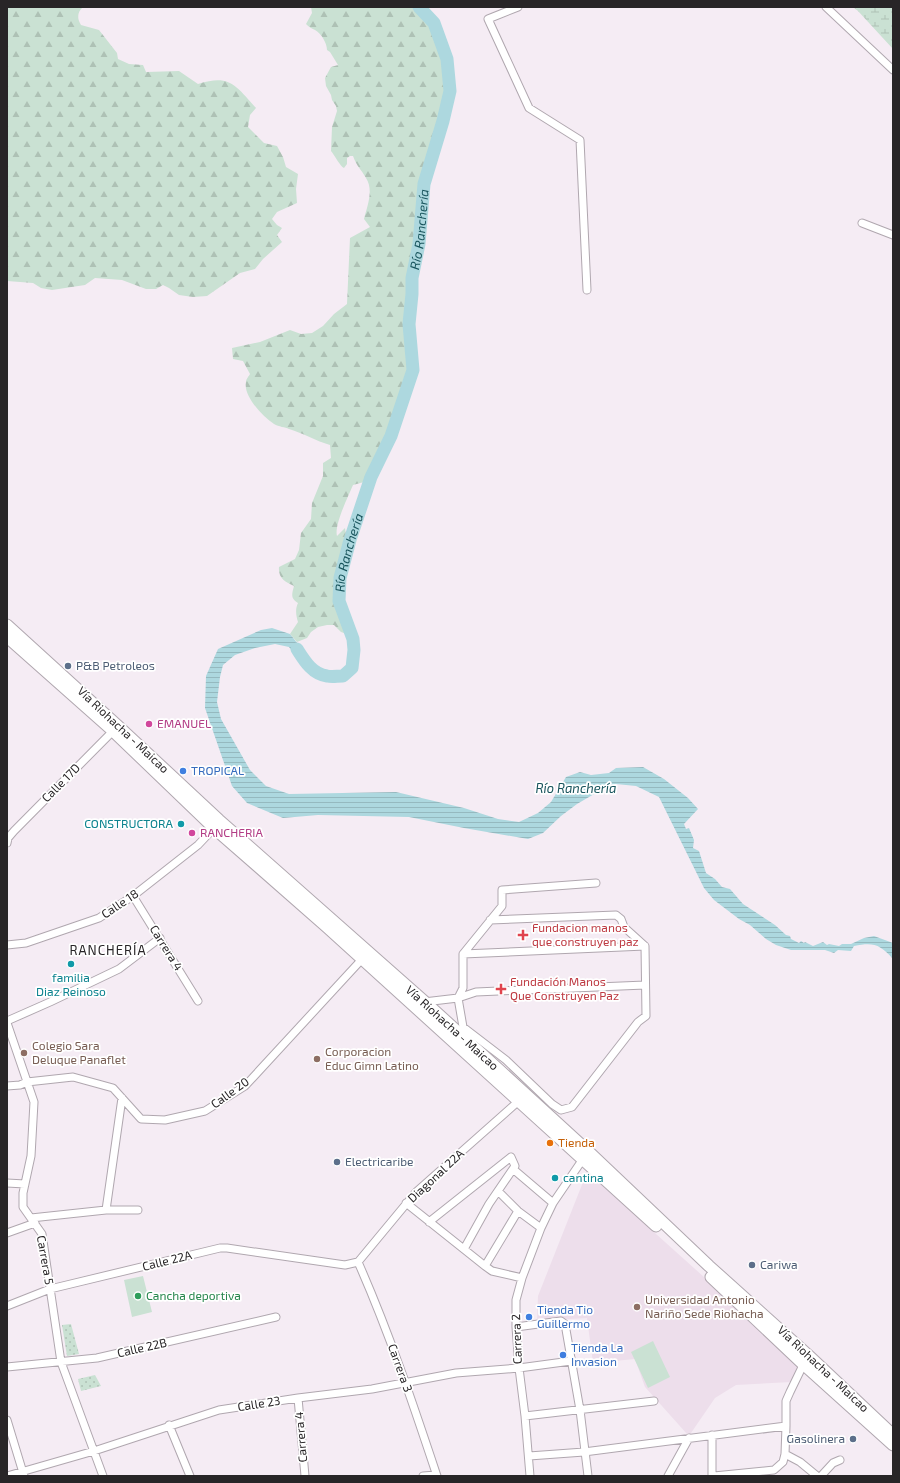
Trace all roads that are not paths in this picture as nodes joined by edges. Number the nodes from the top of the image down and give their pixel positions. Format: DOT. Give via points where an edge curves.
graph roads {
  1 [pos="518,7"];
  2 [pos="826,7"];
  3 [pos="893,70"];
  4 [pos="862,223"];
  5 [pos="893,235"];
  6 [pos="586,290"];
  7 [pos="7,625"];
  8 [pos="7,637"];
  9 [pos="116,729"];
  10 [pos="214,828"];
  11 [pos="7,843"];
  12 [pos="596,883"];
  13 [pos="133,896"];
  14 [pos="490,920"];
  15 [pos="330,924"];
  16 [pos="160,938"];
  17 [pos="7,945"];
  18 [pos="645,946"];
  19 [pos="463,954"];
  20 [pos="365,956"];
  21 [pos="645,985"];
  22 [pos="458,998"];
  23 [pos="198,1001"];
  24 [pos="420,1005"];
  25 [pos="7,1022"];
  26 [pos="28,1082"];
  27 [pos="7,1086"];
  28 [pos="122,1098"];
  29 [pos="522,1098"];
  30 [pos="585,1155"];
  31 [pos="513,1169"];
  32 [pos="7,1183"];
  33 [pos="25,1184"];
  34 [pos="498,1191"];
  35 [pos="406,1203"];
  36 [pos="553,1203"];
  37 [pos="106,1210"];
  38 [pos="138,1210"];
  39 [pos="518,1211"];
  40 [pos="33,1221"];
  41 [pos="429,1222"];
  42 [pos="541,1228"];
  43 [pos="7,1233"];
  44 [pos="464,1249"];
  45 [pos="358,1262"];
  46 [pos="485,1266"];
  47 [pos="522,1278"];
  48 [pos="50,1289"];
  49 [pos="7,1306"];
  50 [pos="276,1317"];
  51 [pos="516,1327"];
  52 [pos="806,1359"];
  53 [pos="571,1361"];
  54 [pos="61,1362"];
  55 [pos="7,1367"];
  56 [pos="519,1368"];
  57 [pos="406,1383"];
  58 [pos="298,1398"];
  59 [pos="654,1401"];
  60 [pos="580,1410"];
  61 [pos="525,1416"];
  62 [pos="7,1420"];
  63 [pos="169,1425"];
  64 [pos="786,1426"];
  65 [pos="712,1435"];
  66 [pos="893,1435"];
  67 [pos="689,1438"];
  68 [pos="893,1445"];
  69 [pos="94,1451"];
  70 [pos="584,1452"];
  71 [pos="785,1454"];
  72 [pos="529,1456"];
  73 [pos="840,1460"];
  74 [pos="23,1474"];
  75 [pos="437,1475"];
  76 [pos="7,1476"];
  77 [pos="103,1476"];
  78 [pos="190,1476"];
  79 [pos="304,1476"];
  80 [pos="423,1476"];
  81 [pos="530,1476"];
  82 [pos="588,1476"];
  83 [pos="668,1476"];
  84 [pos="713,1476"];
  85 [pos="817,1476"];
  86 [pos="821,1476"];
  1 -- 6 [label="street" via="488,19 529,108 580,140"];
  2 -- 3 [label="street"];
  4 -- 5 [label="street"];
  7 -- 9 [label="highway, Vía Riohacha - Maicao"];
  8 -- 9 [label="highway, Vía Riohacha - Maicao"];
  9 -- 10 [label="highway, Vía Riohacha - Maicao"];
  9 -- 11 [label="street, Calle 17D" via="14,831"];
  9 -- 15 [label="highway, Vía Riohacha - Maicao" via="219,820"];
  10 -- 13 [label="street, Calle 18" via="198,845"];
  10 -- 15 [label="highway, Vía Riohacha - Maicao"];
  12 -- 14 [label="street" via="502,890 502,906"];
  13 -- 16 [label="street, Carrera 4"];
  13 -- 17 [label="street, Calle 18" via="99,918 26,943"];
  14 -- 18 [label="street" via="616,915 624,927"];
  14 -- 19 [label="street"];
  15 -- 20 [label="highway, Vía Riohacha - Maicao"];
  16 -- 23 [label="street, Carrera 4"];
  16 -- 25 [label="street" via="119,969"];
  18 -- 19 [label="street"];
  18 -- 21 [label="street"];
  19 -- 22 [label="street" via="463,988"];
  20 -- 24 [label="highway, Vía Riohacha - Maicao"];
  20 -- 28 [label="street, Calle 20" via="245,1086 205,1111 165,1120 141,1119"];
  21 -- 22 [label="street" via="476,992"];
  21 -- 22 [label="street" via="646,1016 638,1022 572,1107 561,1110 506,1060 463,1027"];
  22 -- 24 [label="street"];
  24 -- 29 [label="highway, Vía Riohacha - Maicao"];
  25 -- 26 [label="street, Carrera 5"];
  26 -- 27 [label="street, Calle 20"];
  26 -- 28 [label="street, Calle 20" via="73,1077 113,1088"];
  26 -- 33 [label="street, Carrera 5" via="34,1102 31,1156"];
  28 -- 37 [label="street"];
  29 -- 30 [label="highway, Vía Riohacha - Maicao"];
  29 -- 35 [label="street, Diagonal 22A"];
  30 -- 36 [label="street, Carrera 2"];
  30 -- 52 [label="highway, Vía Riohacha - Maicao"];
  31 -- 34 [label="street"];
  31 -- 36 [label="street"];
  31 -- 41 [label="street" via="515,1166 511,1157"];
  32 -- 33 [label="street"];
  33 -- 40 [label="street, Carrera 5" via="23,1207"];
  34 -- 39 [label="street"];
  34 -- 44 [label="street" via="488,1204"];
  35 -- 41 [label="street"];
  35 -- 45 [label="street, Diagonal 22A"];
  36 -- 42 [label="street, Carrera 2"];
  37 -- 38 [label="street"];
  37 -- 40 [label="street"];
  39 -- 42 [label="street"];
  39 -- 46 [label="street"];
  40 -- 43 [label="street"];
  40 -- 48 [label="street, Carrera 5" via="42,1234"];
  41 -- 44 [label="street"];
  42 -- 47 [label="street, Carrera 2"];
  44 -- 46 [label="street"];
  45 -- 48 [label="street, Calle 22A" via="345,1265 220,1248"];
  45 -- 57 [label="street, Carrera 3"];
  46 -- 47 [label="street"];
  47 -- 51 [label="street, Carrera 2" via="516,1300"];
  48 -- 49 [label="street, Calle 22A"];
  48 -- 54 [label="street, Carrera 5"];
  50 -- 54 [label="street, Calle 22B" via="98,1358"];
  51 -- 53 [label="street" via="560,1321 566,1324"];
  51 -- 56 [label="street, Carrera 2"];
  52 -- 64 [label="street" via="786,1401"];
  52 -- 66 [label="highway, Vía Riohacha - Maicao"];
  52 -- 68 [label="highway, Vía Riohacha - Maicao"];
  53 -- 56 [label="street, Calle 23"];
  53 -- 60 [label="street"];
  54 -- 55 [label="street, Calle 22B"];
  54 -- 69 [label="street, Carrera 5"];
  56 -- 57 [label="street, Calle 23" via="456,1373"];
  56 -- 61 [label="street, Carrera 2"];
  57 -- 58 [label="street, Calle 23"];
  57 -- 75 [label="street, Carrera 3"];
  58 -- 63 [label="street, Calle 23" via="219,1410"];
  58 -- 79 [label="street, Carrera 4"];
  59 -- 60 [label="street"];
  60 -- 61 [label="street"];
  60 -- 70 [label="street"];
  61 -- 72 [label="street, Carrera 2"];
  62 -- 74 [label="street"];
  63 -- 69 [label="street, Calle 23"];
  63 -- 78 [label="street"];
  64 -- 65 [label="street"];
  64 -- 71 [label="street"];
  65 -- 67 [label="street"];
  65 -- 84 [label="street"];
  67 -- 70 [label="street"];
  67 -- 83 [label="street"];
  69 -- 74 [label="street, Calle 23"];
  69 -- 77 [label="street, Carrera 5"];
  70 -- 72 [label="street"];
  70 -- 82 [label="street"];
  71 -- 84 [label="street" via="782,1462 774,1470"];
  71 -- 85 [label="street"];
  72 -- 81 [label="street, Carrera 2"];
  73 -- 86 [label="street" via="833,1463"];
  74 -- 76 [label="street, Calle 23"];
  75 -- 80 [label="street"];
}
